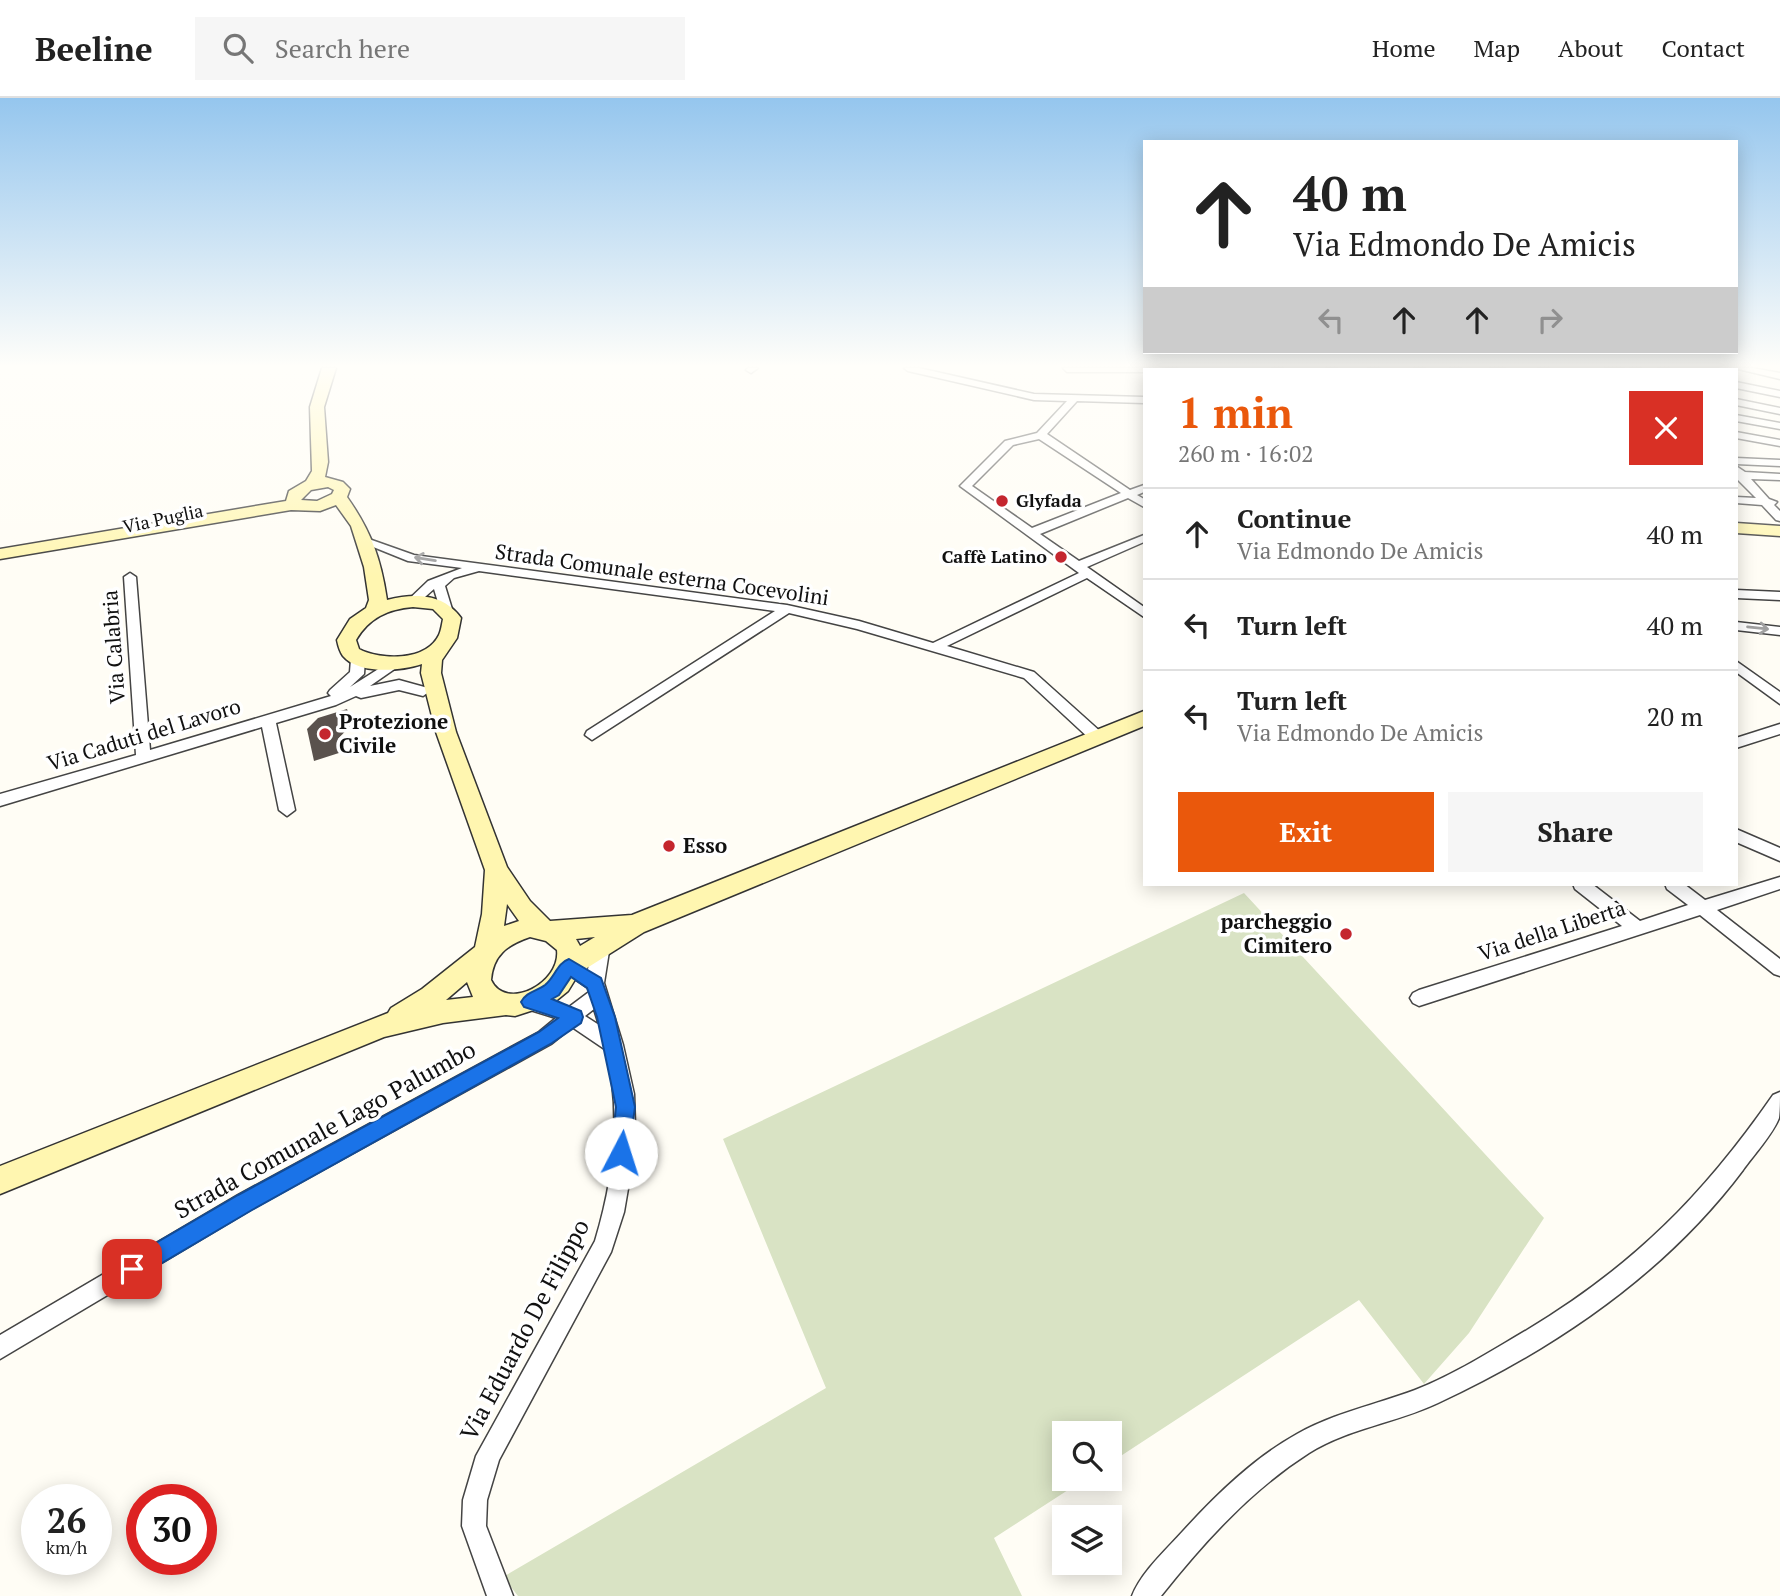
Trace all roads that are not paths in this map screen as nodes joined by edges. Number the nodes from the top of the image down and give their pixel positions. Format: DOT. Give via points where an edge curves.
graph roads {
  1 [pos="319,438"];
  2 [pos="1029,438"];
  3 [pos="1045,438"];
  4 [pos="1752,438"];
  5 [pos="319,441"];
  6 [pos="1780,443"];
  7 [pos="1738,446"];
  8 [pos="1780,449"];
  9 [pos="1738,461"];
  10 [pos="1779,464"];
  11 [pos="1738,473"];
  12 [pos="1780,477"];
  13 [pos="1143,488"];
  14 [pos="337,490"];
  15 [pos="1130,494"];
  16 [pos="305,497"];
  17 [pos="1738,500"];
  18 [pos="1764,501"];
  19 [pos="1780,502"];
  20 [pos="1143,503"];
  21 [pos="1780,518"];
  22 [pos="1738,528"];
  23 [pos="1780,531"];
  24 [pos="1031,533"];
  25 [pos="1143,539"];
  26 [pos="362,540"];
  27 [pos="0,554"];
  28 [pos="373,567"];
  29 [pos="490,569"];
  30 [pos="1083,570"];
  31 [pos="449,576"];
  32 [pos="130,577"];
  33 [pos="1738,594"];
  34 [pos="1780,596"];
  35 [pos="408,601"];
  36 [pos="446,609"];
  37 [pos="787,609"];
  38 [pos="1143,610"];
  39 [pos="373,612"];
  40 [pos="1738,626"];
  41 [pos="1780,631"];
  42 [pos="937,646"];
  43 [pos="439,647"];
  44 [pos="358,659"];
  45 [pos="395,664"];
  46 [pos="1738,668"];
  47 [pos="423,691"];
  48 [pos="1780,699"];
  49 [pos="331,702"];
  50 [pos="300,710"];
  51 [pos="1143,718"];
  52 [pos="268,720"];
  53 [pos="1780,729"];
  54 [pos="446,732"];
  55 [pos="592,735"];
  56 [pos="1097,737"];
  57 [pos="1738,742"];
  58 [pos="144,757"];
  59 [pos="0,800"];
  60 [pos="287,810"];
  61 [pos="1738,836"];
  62 [pos="1780,855"];
  63 [pos="498,870"];
  64 [pos="1780,883"];
  65 [pos="1584,886"];
  66 [pos="1676,886"];
  67 [pos="1704,907"];
  68 [pos="635,925"];
  69 [pos="1637,928"];
  70 [pos="546,929"];
  71 [pos="601,945"];
  72 [pos="485,952"];
  73 [pos="569,966"];
  74 [pos="1780,969"];
  75 [pos="596,989"];
  76 [pos="1419,998"];
  77 [pos="518,1003"];
  78 [pos="574,1017"];
  79 [pos="382,1027"];
  80 [pos="611,1044"];
  81 [pos="1780,1101"];
  82 [pos="0,1180"];
  83 [pos="0,1348"];
  84 [pos="500,1596"];
  85 [pos="1145,1596"];
  1 -- 5 [label="main road"];
  2 -- 24 [label="street" via="1009,443 965,486"];
  3 -- 15 [label="street"];
  4 -- 6 [label="street"];
  5 -- 14 [label="main road" via="327,452"];
  5 -- 16 [label="main road" via="320,470"];
  7 -- 8 [label="street"];
  9 -- 10 [label="street"];
  11 -- 12 [label="street"];
  11 -- 18 [label="street"];
  13 -- 15 [label="street"];
  14 -- 16 [label="main road"];
  14 -- 16 [label="main road" via="327,503"];
  14 -- 26 [label="main road" via="355,518"];
  15 -- 20 [label="street"];
  15 -- 24 [label="street"];
  16 -- 26 [label="main road" via="345,520"];
  16 -- 27 [label="main road, Via Puglia"];
  17 -- 18 [label="street"];
  18 -- 19 [label="street"];
  18 -- 21 [label="street"];
  22 -- 23 [label="main road"];
  24 -- 30 [label="street"];
  25 -- 30 [label="street"];
  26 -- 28 [label="main road"];
  29 -- 26 [label="street, Strada Comunale esterna Cocevolini, one-way" via="412,558"];
  28 -- 35 [label="main road" via="395,596"];
  28 -- 39 [label="main road" via="378,600"];
  29 -- 31 [label="street"];
  29 -- 37 [label="street, Strada Comunale esterna Cocevolini"];
  30 -- 38 [label="street"];
  30 -- 42 [label="street"];
  31 -- 35 [label="street"];
  31 -- 36 [label="street" via="439,585"];
  32 -- 58 [label="street, Via Calabria"];
  33 -- 34 [label="street"];
  35 -- 36 [label="main road"];
  35 -- 39 [label="main road"];
  36 -- 43 [label="main road" via="453,625"];
  37 -- 42 [label="street, Strada Comunale esterna Cocevolini"];
  37 -- 55 [label="street"];
  39 -- 44 [label="main road" via="355,625 347,640"];
  40 -- 41 [label="street, one-way"];
  42 -- 56 [label="street, Strada Comunale esterna Cocevolini" via="1029,675"];
  43 -- 45 [label="main road"];
  43 -- 54 [label="main road" via="431,673"];
  44 -- 45 [label="main road"];
  44 -- 50 [label="street" via="356,674 344,687"];
  45 -- 47 [label="main road"];
  45 -- 49 [label="street"];
  46 -- 48 [label="street"];
  47 -- 49 [label="street" via="386,686"];
  47 -- 54 [label="main road"];
  49 -- 50 [label="street"];
  50 -- 52 [label="street, Via Caduti del Lavoro"];
  51 -- 56 [label="main road"];
  52 -- 58 [label="street, Via Caduti del Lavoro"];
  52 -- 60 [label="street"];
  53 -- 57 [label="street"];
  54 -- 63 [label="main road"];
  56 -- 68 [label="main road"];
  58 -- 59 [label="street, Via Caduti del Lavoro"];
  61 -- 62 [label="street"];
  63 -- 70 [label="main road" via="522,908"];
  63 -- 72 [label="main road"];
  64 -- 67 [label="street, Via della Libertà"];
  65 -- 69 [label="street"];
  66 -- 67 [label="street"];
  67 -- 69 [label="street, Via della Libertà"];
  67 -- 74 [label="street"];
  68 -- 70 [label="main road"];
  68 -- 71 [label="main road"];
  69 -- 76 [label="street, Via della Libertà"];
  70 -- 72 [label="main road" via="518,929"];
  70 -- 73 [label="main road" via="566,942"];
  71 -- 73 [label="main road"];
  71 -- 75 [label="street"];
  72 -- 77 [label="main road" via="477,969 480,988 494,1001"];
  72 -- 79 [label="main road" via="431,997"];
  73 -- 75 [label="street"];
  73 -- 77 [label="main road" via="553,989"];
  75 -- 78 [label="street, Strada Comunale Lago Palumbo"];
  75 -- 80 [label="street, Via Eduardo De Filippo"];
  77 -- 78 [label="street" via="555,1007"];
  77 -- 79 [label="main road" via="443,1012"];
  78 -- 80 [label="street"];
  78 -- 83 [label="street, Strada Comunale Lago Palumbo" via="545,1038 245,1202"];
  79 -- 82 [label="main road"];
  80 -- 84 [label="street, Via Eduardo De Filippo" via="625,1107 615,1213 604,1245 488,1456 475,1500 474,1526"];
  81 -- 85 [label="street" via="1706,1200 1639,1265 1473,1373 1421,1399 1328,1430 1292,1449 1242,1490"];
}
